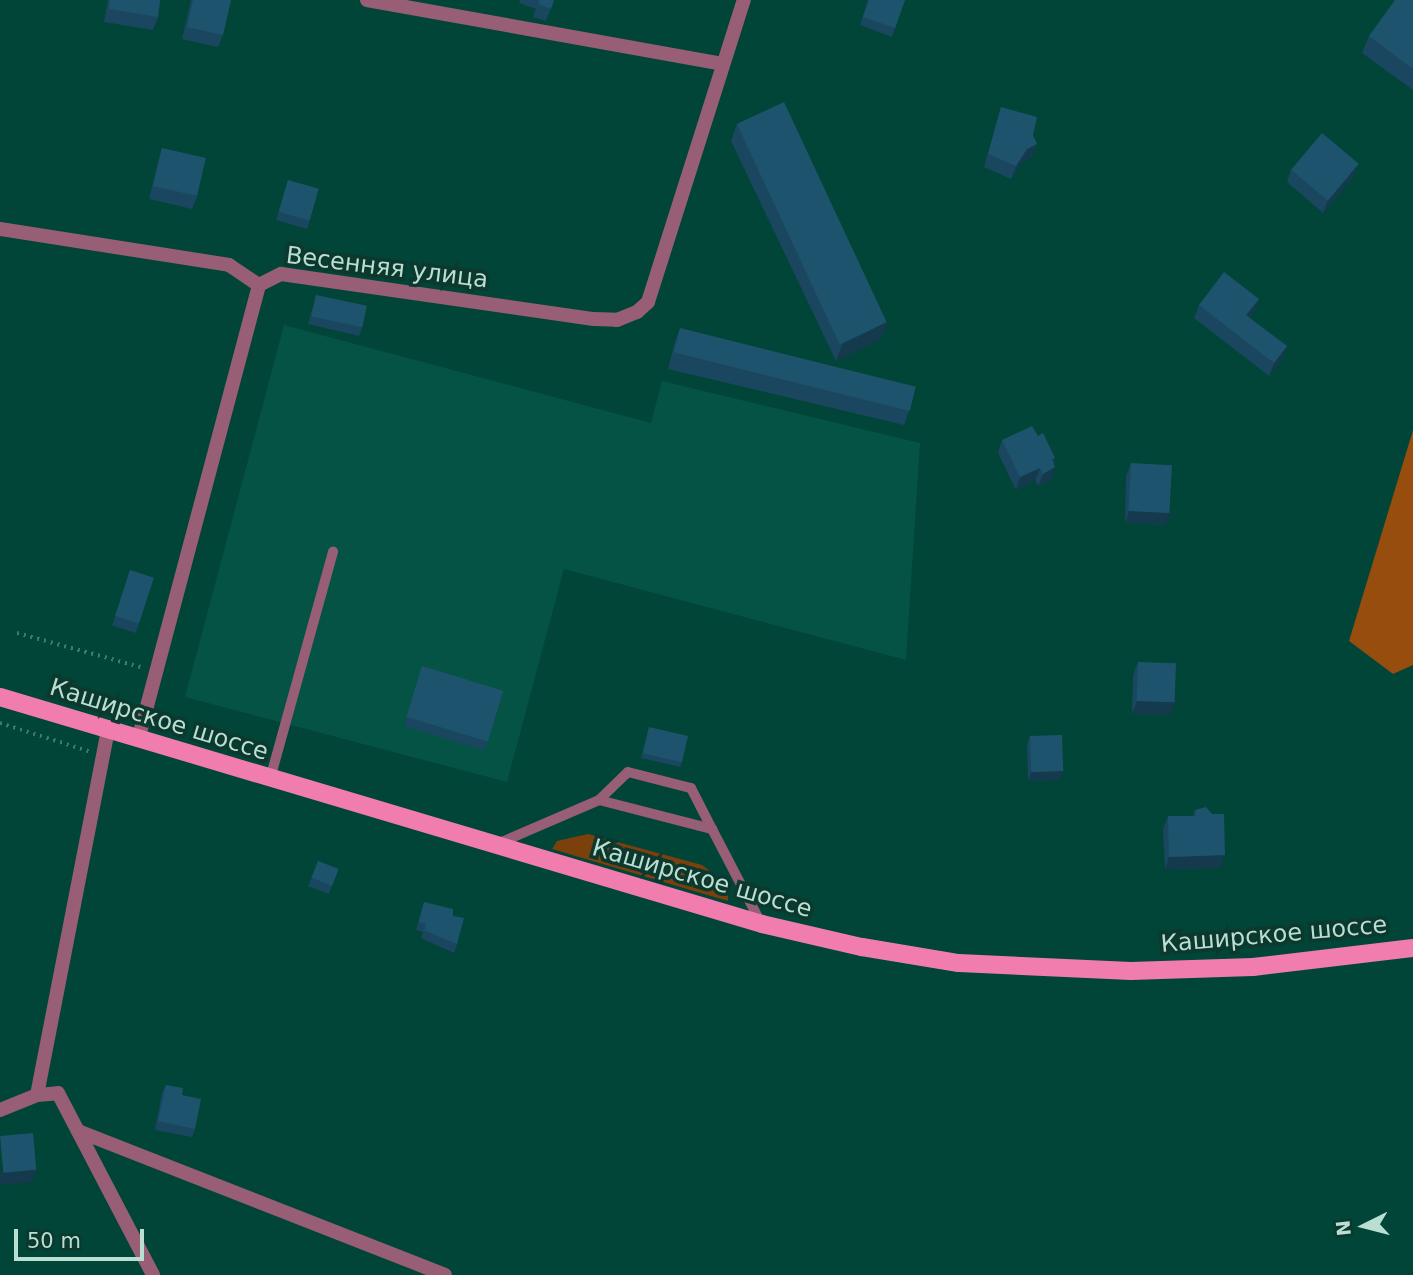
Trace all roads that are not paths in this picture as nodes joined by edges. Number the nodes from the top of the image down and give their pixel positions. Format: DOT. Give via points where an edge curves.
graph roads {
  1 [pos="367,0"];
  2 [pos="744,0"];
  3 [pos="722,64"];
  4 [pos="0,229"];
  5 [pos="260,285"];
  6 [pos="333,552"];
  7 [pos="0,697"];
  8 [pos="108,731"];
  9 [pos="138,740"];
  10 [pos="270,779"];
  11 [pos="599,800"];
  12 [pos="712,829"];
  13 [pos="494,845"];
  14 [pos="762,924"];
  15 [pos="1413,948"];
  16 [pos="37,1095"];
  17 [pos="0,1110"];
  18 [pos="78,1131"];
  19 [pos="153,1275"];
  20 [pos="445,1275"];
  1 -- 3 [label="street"];
  2 -- 3 [label="street"];
  3 -- 5 [label="street, Весенняя улица" via="648,302 617,320 281,274"];
  4 -- 5 [label="street, Весенняя улица" via="229,265"];
  5 -- 9 [label="street"];
  6 -- 10 [label="lane"];
  7 -- 8 [label="main road, Каширское шоссе"];
  8 -- 9 [label="main road, Каширское шоссе"];
  8 -- 16 [label="street"];
  9 -- 10 [label="main road, Каширское шоссе"];
  10 -- 13 [label="main road, Каширское шоссе"];
  11 -- 12 [label="lane"];
  11 -- 12 [label="lane" via="628,772 691,788"];
  11 -- 13 [label="lane"];
  12 -- 14 [label="lane"];
  13 -- 14 [label="main road, Каширское шоссе"];
  14 -- 15 [label="main road, Каширское шоссе" via="959,963 1065,969 1253,967"];
  16 -- 17 [label="street"];
  16 -- 18 [label="street" via="58,1093"];
  18 -- 19 [label="street"];
  18 -- 20 [label="street"];
}
